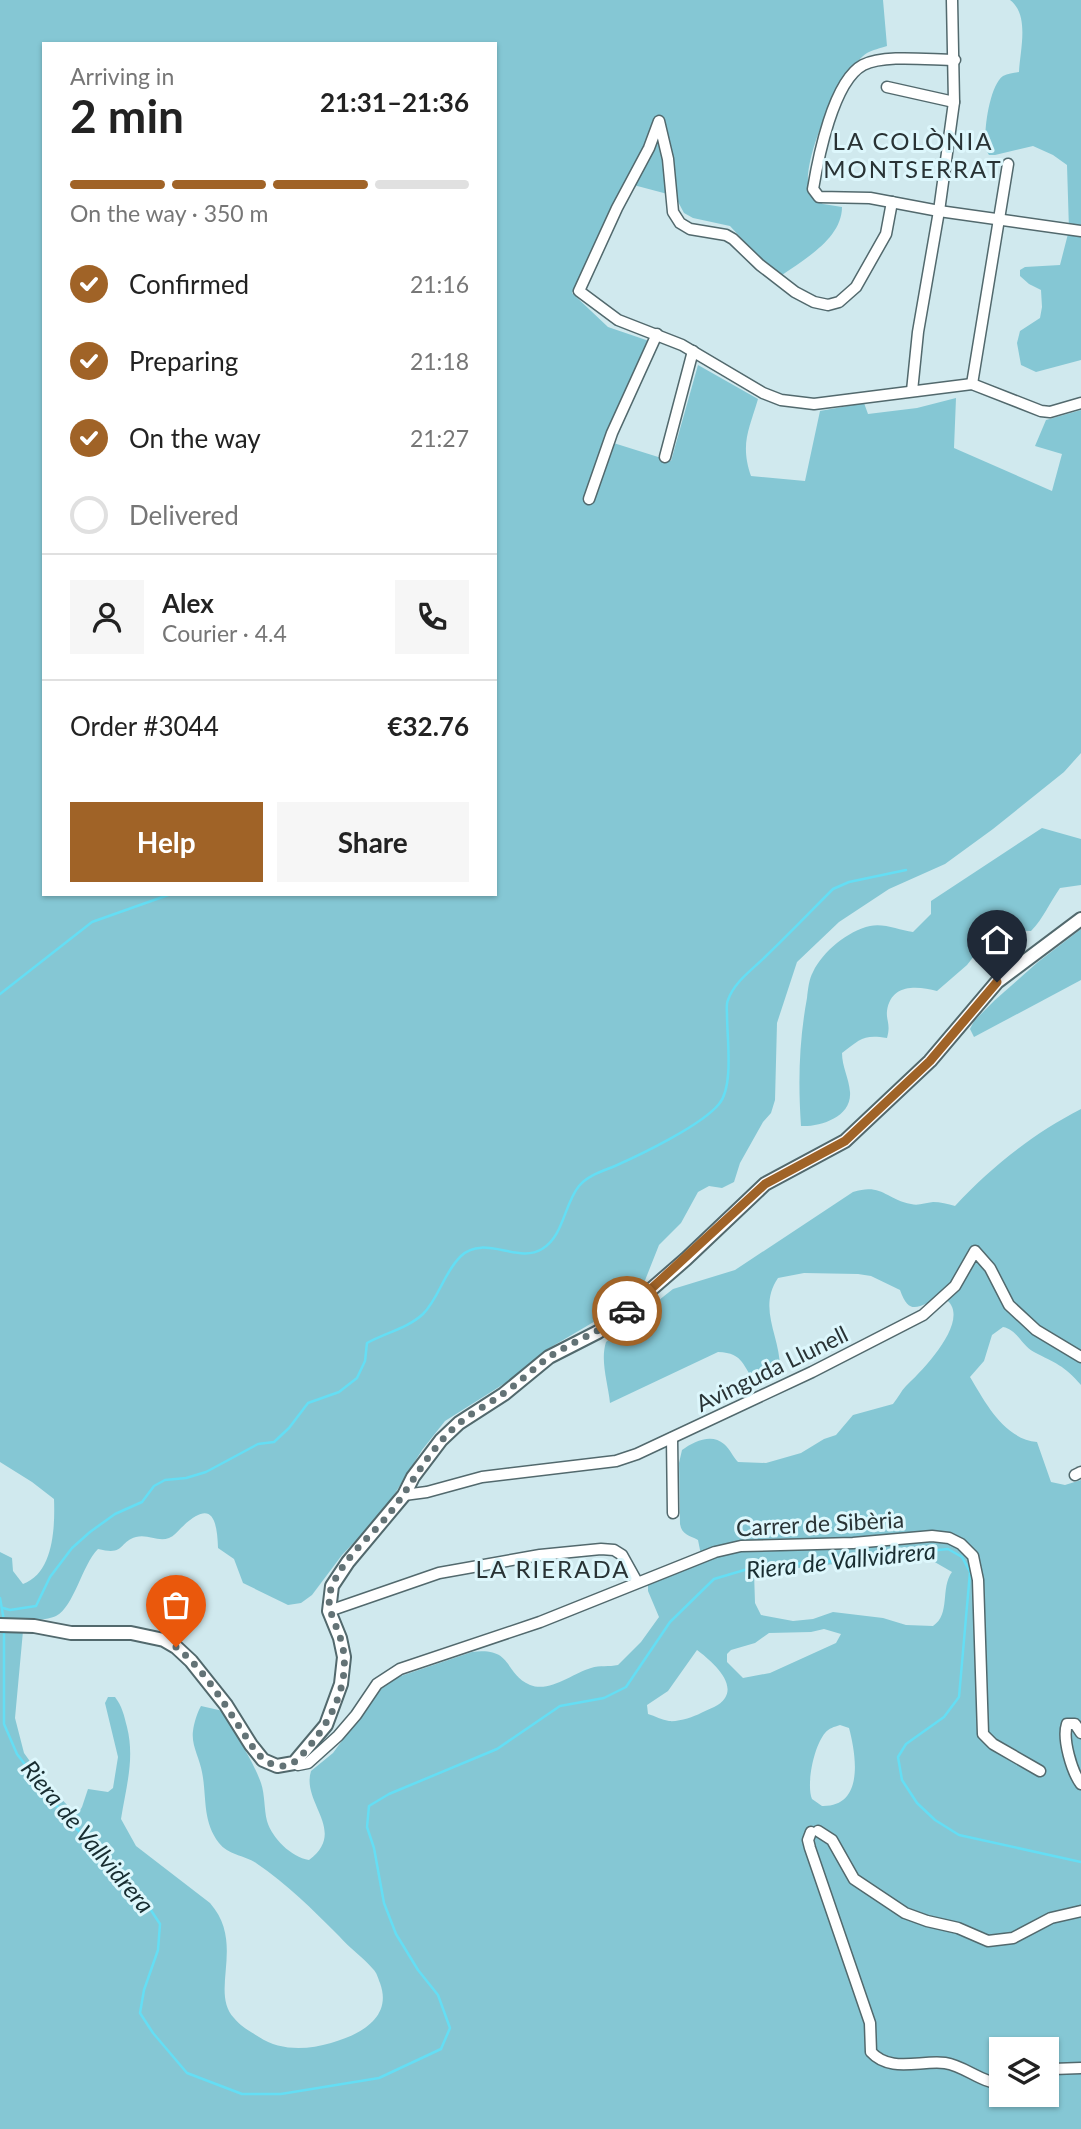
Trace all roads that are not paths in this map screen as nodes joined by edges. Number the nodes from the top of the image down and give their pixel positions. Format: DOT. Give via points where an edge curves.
graph roads {
  1 [pos="952,0"];
  2 [pos="955,60"];
  3 [pos="887,87"];
  4 [pos="954,102"];
  5 [pos="1008,164"];
  6 [pos="892,202"];
  7 [pos="939,211"];
  8 [pos="1000,219"];
  9 [pos="1077,231"];
  10 [pos="657,334"];
  11 [pos="693,351"];
  12 [pos="972,384"];
  13 [pos="912,391"];
  14 [pos="1081,403"];
  15 [pos="665,457"];
  16 [pos="589,499"];
  17 [pos="1081,919"];
  18 [pos="1081,1357"];
  19 [pos="672,1438"];
  20 [pos="404,1495"];
  21 [pos="673,1513"];
  22 [pos="637,1582"];
  23 [pos="329,1611"];
  24 [pos="0,1625"];
  25 [pos="1081,1733"];
  26 [pos="294,1763"];
  27 [pos="1040,1771"];
  28 [pos="1081,1784"];
  29 [pos="1081,1912"];
  30 [pos="1081,2068"];
  31 [pos="1059,2069"];
  32 [pos="989,2081"];
  1 -- 2 [label="street"];
  2 -- 4 [label="street"];
  2 -- 6 [label="street" via="886,60 862,65 837,100 813,189 819,197"];
  3 -- 4 [label="street"];
  4 -- 7 [label="street"];
  5 -- 8 [label="street"];
  6 -- 7 [label="street"];
  6 -- 10 [label="street" via="887,234 856,287 839,302 814,302 760,265 733,239 680,223 673,212 659,121 579,290 618,320"];
  7 -- 8 [label="street"];
  7 -- 13 [label="street"];
  8 -- 9 [label="street"];
  8 -- 12 [label="street"];
  10 -- 11 [label="street"];
  10 -- 16 [label="street" via="612,433"];
  11 -- 13 [label="street" via="770,396 789,402 814,404"];
  11 -- 15 [label="street"];
  12 -- 13 [label="street"];
  12 -- 14 [label="street" via="1041,411"];
  17 -- 20 [label="street" via="997,982 930,1061 845,1141 765,1184 624,1313 550,1357 459,1423 424,1462"];
  18 -- 19 [label="street, Avinguda Llunell" via="1037,1330 1009,1305 990,1268 975,1251 955,1286 923,1315"];
  19 -- 20 [label="street, Avinguda Llunell" via="616,1461 482,1477"];
  19 -- 21 [label="street"];
  20 -- 23 [label="street" via="334,1581"];
  22 -- 23 [label="street" via="622,1556 601,1549 439,1573"];
  22 -- 26 [label="street, Carrer de Sibèria" via="540,1622 396,1671 377,1684 349,1724 308,1763"];
  22 -- 27 [label="street, Carrer de Sibèria" via="731,1547 932,1536 956,1541 969,1551 976,1568 983,1734"];
  23 -- 26 [label="street" via="344,1651 341,1684 326,1725"];
  24 -- 26 [label="street" via="71,1633 131,1633 169,1642 191,1661 263,1759 277,1766"];
  25 -- 28 [label="street" via="1076,1724 1067,1724 1071,1765"];
  29 -- 32 [label="street" via="1051,1918 1013,1938 988,1941 905,1913 855,1878 832,1840 814,1831 808,1835 870,2023 871,2052 889,2063 947,2063"];
  30 -- 31 [label="street"];
}
